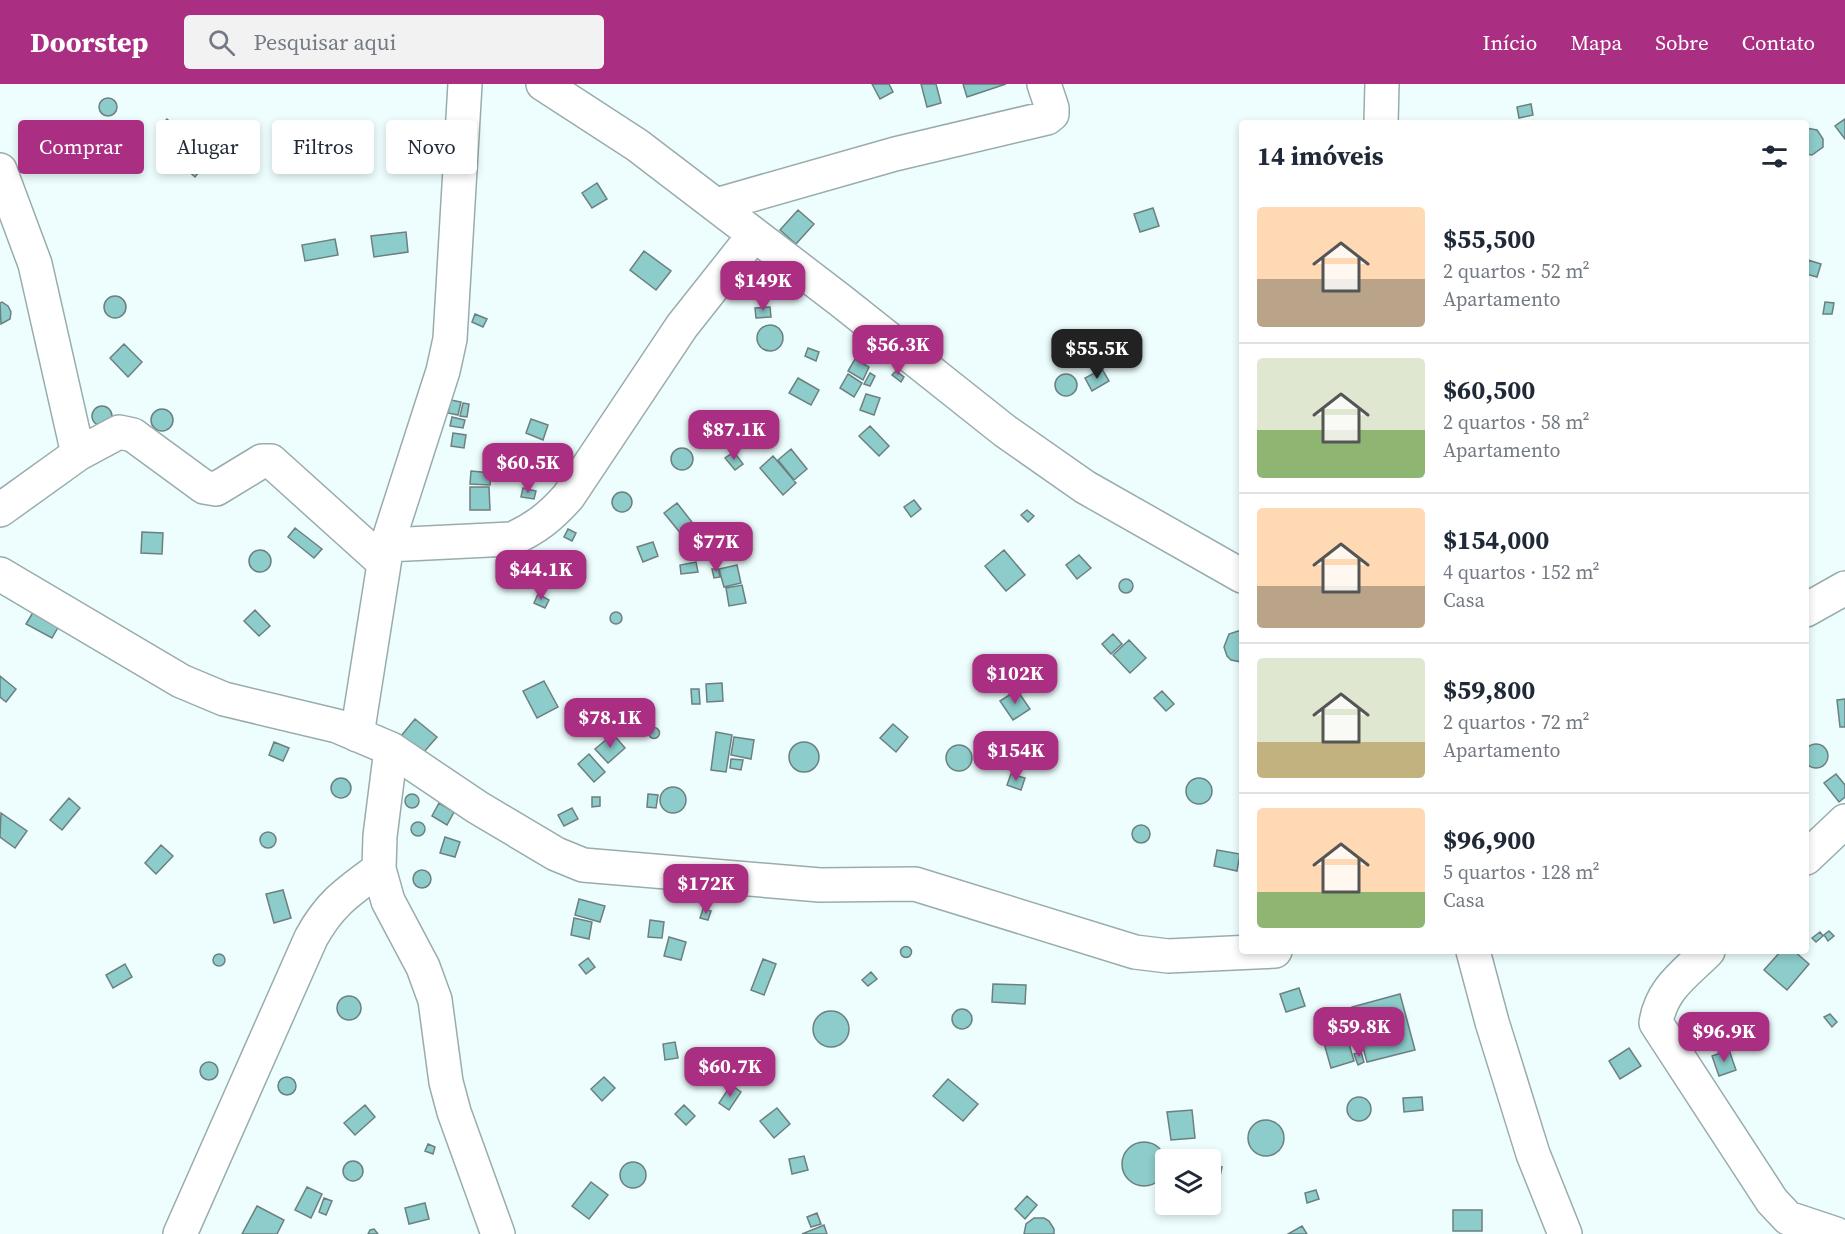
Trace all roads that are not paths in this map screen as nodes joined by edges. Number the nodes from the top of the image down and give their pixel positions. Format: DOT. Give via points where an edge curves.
graph roads {
  1 [pos="465,84"];
  2 [pos="543,84"];
  3 [pos="1044,84"];
  4 [pos="1382,84"];
  5 [pos="1381,120"];
  6 [pos="0,170"];
  7 [pos="716,206"];
  8 [pos="754,235"];
  9 [pos="78,454"];
  10 [pos="0,510"];
  11 [pos="385,553"];
  12 [pos="0,574"];
  13 [pos="1239,574"];
  14 [pos="1845,588"];
  15 [pos="1809,608"];
  16 [pos="357,735"];
  17 [pos="391,749"];
  18 [pos="1845,821"];
  19 [pos="1809,855"];
  20 [pos="379,868"];
  21 [pos="1239,953"];
  22 [pos="1474,954"];
  23 [pos="1705,954"];
  24 [pos="180,1234"];
  25 [pos="498,1234"];
  26 [pos="1565,1234"];
  27 [pos="1836,1234"];
  1 -- 11 [label="street" via="450,339"];
  2 -- 7 [label="street" via="637,145"];
  3 -- 7 [label="street" via="1052,108 1047,118 895,154"];
  4 -- 5 [label="street"];
  6 -- 9 [label="street" via="35,264"];
  7 -- 8 [label="street"];
  8 -- 11 [label="street" via="682,326 568,497 551,516 512,539"];
  8 -- 13 [label="street" via="1005,431 1085,486"];
  9 -- 10 [label="street"];
  9 -- 11 [label="street" via="119,432 133,435 204,487 216,489 262,461 271,461"];
  11 -- 16 [label="street"];
  12 -- 16 [label="street" via="181,681 224,699 337,726"];
  14 -- 15 [label="street"];
  16 -- 17 [label="street"];
  17 -- 20 [label="street"];
  17 -- 21 [label="street" via="487,813 556,854 583,865 820,885 915,884 1135,952 1168,956"];
  18 -- 19 [label="street"];
  20 -- 24 [label="street" via="322,917"];
  20 -- 25 [label="street" via="388,901 423,967 435,1000 454,1112"];
  22 -- 26 [label="street" via="1533,1154"];
  23 -- 27 [label="street" via="1668,989 1656,1023 1772,1201 1788,1218"];
}
